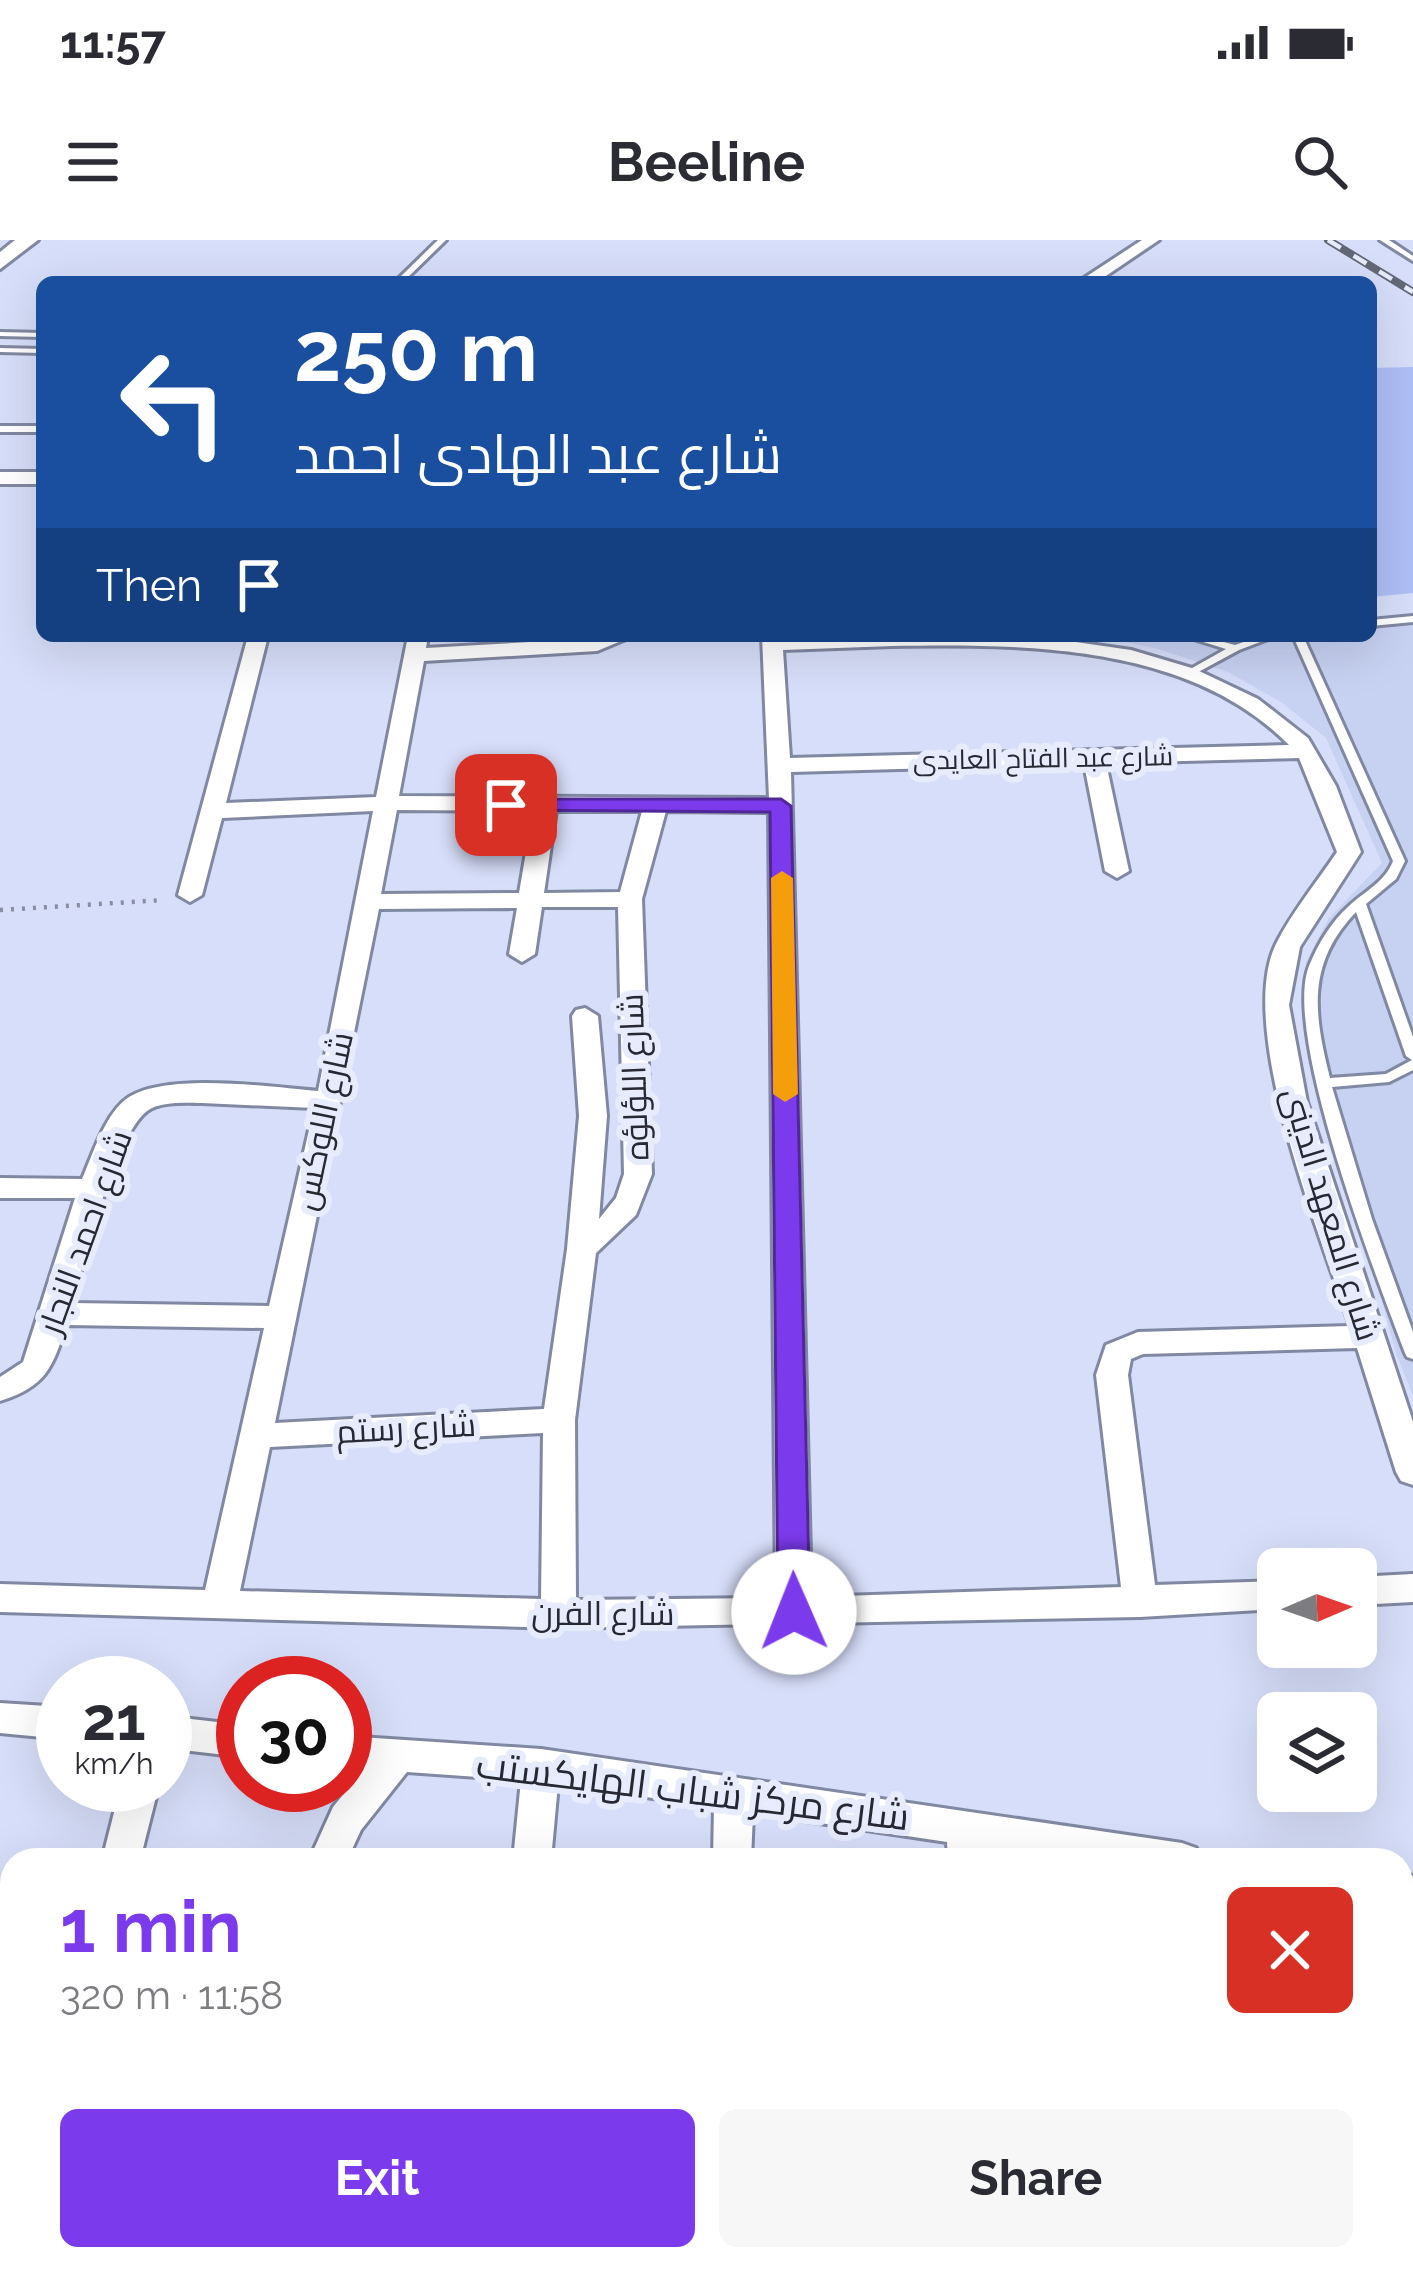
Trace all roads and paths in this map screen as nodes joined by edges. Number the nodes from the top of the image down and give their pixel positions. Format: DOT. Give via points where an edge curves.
graph roads {
  1 [pos="28,240"];
  2 [pos="442,240"];
  3 [pos="1152,240"];
  4 [pos="1384,240"];
  5 [pos="1413,259"];
  6 [pos="0,262"];
  7 [pos="405,276"];
  8 [pos="1095,276"];
  9 [pos="36,336"];
  10 [pos="2,344"];
  11 [pos="36,350"];
  12 [pos="0,429"];
  13 [pos="36,429"];
  14 [pos="0,478"];
  15 [pos="36,478"];
  16 [pos="1413,619"];
  17 [pos="1377,622"];
  18 [pos="256,642"];
  19 [pos="604,642"];
  20 [pos="772,642"];
  21 [pos="1031,642"];
  22 [pos="1212,642"];
  23 [pos="1245,642"];
  24 [pos="1301,642"];
  25 [pos="416,645"];
  26 [pos="1235,648"];
  27 [pos="1190,674"];
  28 [pos="1307,752"];
  29 [pos="1094,758"];
  30 [pos="780,765"];
  31 [pos="387,803"];
  32 [pos="545,806"];
  33 [pos="781,806"];
  34 [pos="655,807"];
  35 [pos="211,811"];
  36 [pos="1117,871"];
  37 [pos="190,895"];
  38 [pos="630,898"];
  39 [pos="531,900"];
  40 [pos="369,902"];
  41 [pos="1358,903"];
  42 [pos="0,910"];
  43 [pos="522,954"];
  44 [pos="585,1016"];
  45 [pos="1413,1060"];
  46 [pos="1325,1083"];
  47 [pos="330,1100"];
  48 [pos="0,1187"];
  49 [pos="94,1189"];
  50 [pos="582,1250"];
  51 [pos="55,1314"];
  52 [pos="279,1317"];
  53 [pos="1369,1337"];
  54 [pos="1413,1353"];
  55 [pos="0,1388"];
  56 [pos="559,1420"];
  57 [pos="254,1436"];
  58 [pos="1413,1472"];
  59 [pos="1413,1588"];
  60 [pos="1377,1590"];
  61 [pos="1257,1596"];
  62 [pos="0,1598"];
  63 [pos="1140,1603"];
  64 [pos="218,1605"];
  65 [pos="794,1612"];
  66 [pos="558,1614"];
  67 [pos="0,1718"];
  68 [pos="36,1721"];
  69 [pos="372,1755"];
  70 [pos="396,1758"];
  71 [pos="541,1766"];
  72 [pos="734,1791"];
  73 [pos="133,1812"];
  74 [pos="966,1843"];
  75 [pos="124,1848"];
  76 [pos="334,1848"];
  77 [pos="533,1848"];
  78 [pos="732,1848"];
  79 [pos="1030,1848"];
  1 -- 6 [label="main road"];
  2 -- 7 [label="lane"];
  3 -- 8 [label="street"];
  4 -- 5 [label="lane"];
  9 -- 10 [label="lane"];
  10 -- 11 [label="lane"];
  12 -- 13 [label="lane"];
  14 -- 15 [label="street"];
  16 -- 17 [label="lane"];
  18 -- 35 [label="street"];
  19 -- 25 [label="street"];
  20 -- 30 [label="street"];
  21 -- 27 [label="street, شارع المعهد الدينى" via="1109,651"];
  22 -- 26 [label="lane"];
  23 -- 26 [label="lane"];
  24 -- 41 [label="lane" via="1398,854 1396,873"];
  25 -- 31 [label="street, شارع اللوكس"];
  26 -- 27 [label="lane"];
  27 -- 28 [label="street, شارع المعهد الدينى" via="1258,709"];
  28 -- 29 [label="street, شارع عبد الفتاح العايدى"];
  28 -- 53 [label="street, شارع المعهد الدينى" via="1349,852 1287,947 1276,1005 1293,1102"];
  29 -- 30 [label="street, شارع عبد الفتاح العايدى"];
  29 -- 36 [label="street"];
  30 -- 33 [label="street"];
  31 -- 32 [label="street"];
  31 -- 35 [label="street"];
  31 -- 40 [label="street, شارع اللوكس"];
  32 -- 34 [label="street"];
  32 -- 39 [label="street"];
  33 -- 34 [label="street"];
  33 -- 65 [label="street"];
  34 -- 38 [label="street, شارع اللؤلؤه"];
  35 -- 37 [label="street"];
  37 -- 42 [label="path"];
  38 -- 39 [label="street"];
  38 -- 50 [label="street, شارع اللؤلؤه" via="638,1174 624,1215"];
  39 -- 40 [label="street"];
  39 -- 43 [label="street"];
  40 -- 47 [label="street, شارع اللوكس"];
  41 -- 45 [label="lane"];
  41 -- 46 [label="lane" via="1324,946 1307,994"];
  44 -- 50 [label="street" via="593,1116"];
  45 -- 46 [label="lane" via="1389,1078"];
  46 -- 54 [label="lane"];
  47 -- 49 [label="street, شارع احمد النجار" via="184,1095 138,1105"];
  47 -- 52 [label="street, شارع اللوكس"];
  48 -- 49 [label="street"];
  49 -- 51 [label="street, شارع احمد النجار"];
  50 -- 56 [label="street"];
  51 -- 52 [label="street"];
  51 -- 55 [label="street, شارع احمد النجار" via="37,1369"];
  52 -- 57 [label="street, شارع اللوكس"];
  53 -- 58 [label="street, شارع المعهد الدينى"];
  53 -- 63 [label="street" via="1138,1343 1117,1353 1112,1375"];
  56 -- 57 [label="street, شارع رستم"];
  56 -- 66 [label="street"];
  57 -- 64 [label="street, شارع اللوكس"];
  59 -- 60 [label="street"];
  61 -- 63 [label="street, شارع الفرن"];
  62 -- 64 [label="street, شارع الفرن"];
  63 -- 65 [label="street, شارع الفرن"];
  64 -- 66 [label="street, شارع الفرن"];
  65 -- 66 [label="street, شارع الفرن"];
  67 -- 68 [label="street"];
  69 -- 70 [label="street, شارع مركز شباب الهايكستب"];
  70 -- 71 [label="street, شارع مركز شباب الهايكستب"];
  70 -- 76 [label="street"];
  71 -- 72 [label="street, شارع مركز شباب الهايكستب"];
  71 -- 77 [label="street"];
  72 -- 74 [label="street, شارع مركز شباب الهايكستب"];
  72 -- 78 [label="street"];
  73 -- 75 [label="street"];
  74 -- 79 [label="street, شارع مركز شباب الهايكستب"];
}
